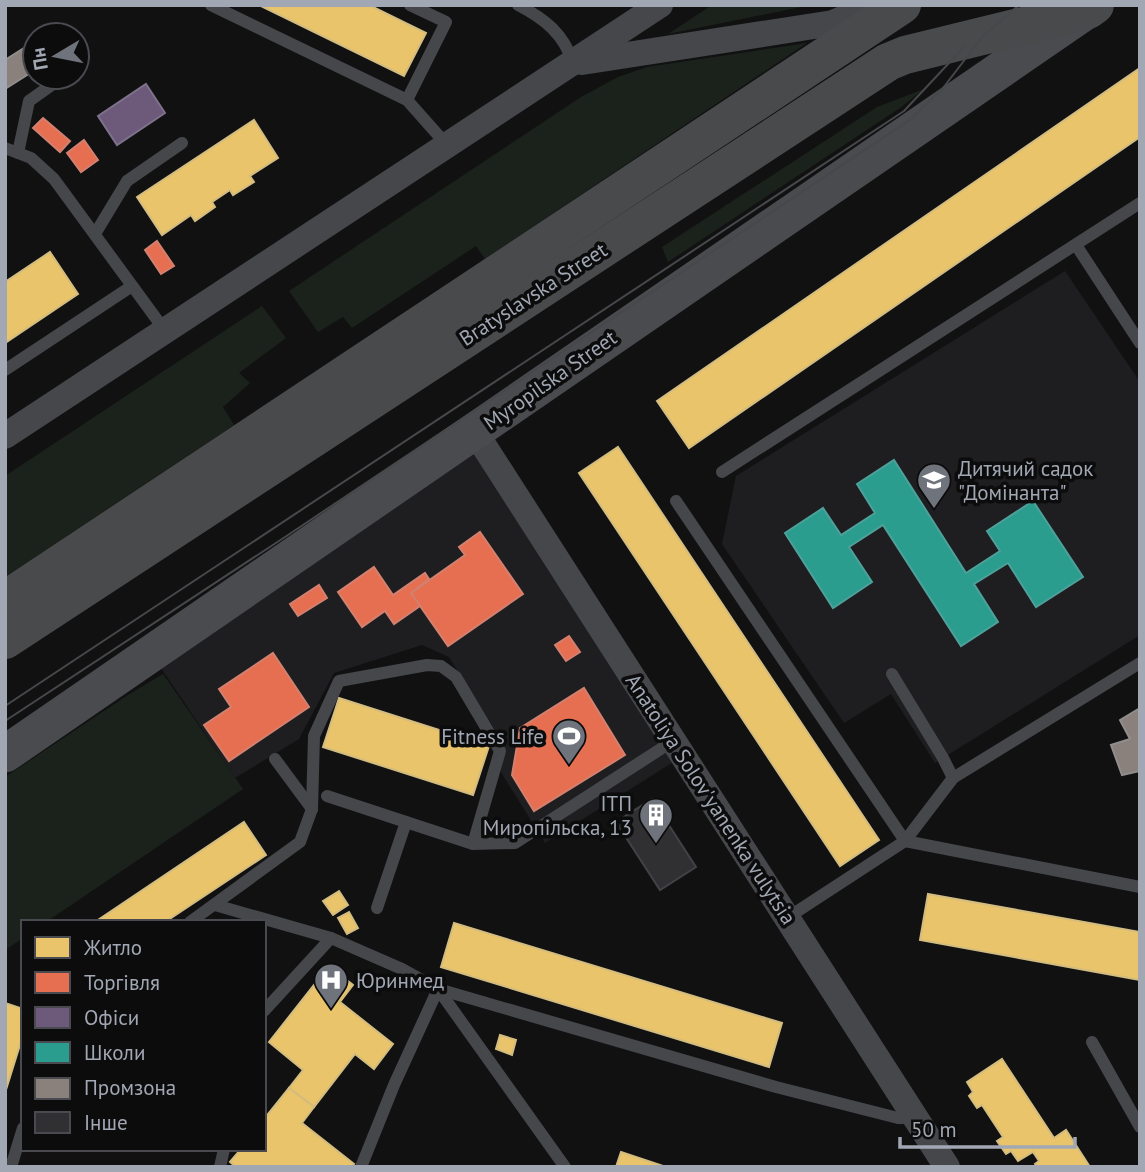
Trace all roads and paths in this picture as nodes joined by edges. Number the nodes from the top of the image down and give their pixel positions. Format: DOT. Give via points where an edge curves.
graph roads {
  1 [pos="211,5"];
  2 [pos="410,5"];
  3 [pos="518,5"];
  4 [pos="660,5"];
  5 [pos="874,5"];
  6 [pos="902,5"];
  7 [pos="908,5"];
  8 [pos="1092,7"];
  9 [pos="541,10"];
  10 [pos="905,55"];
  11 [pos="573,64"];
  12 [pos="43,91"];
  13 [pos="408,100"];
  14 [pos="181,143"];
  15 [pos="446,144"];
  16 [pos="11,151"];
  17 [pos="1140,203"];
  18 [pos="94,234"];
  19 [pos="1076,245"];
  20 [pos="132,286"];
  21 [pos="166,333"];
  22 [pos="1140,343"];
  23 [pos="5,370"];
  24 [pos="475,432"];
  25 [pos="5,436"];
  26 [pos="722,472"];
  27 [pos="676,501"];
  28 [pos="5,600"];
  29 [pos="5,640"];
  30 [pos="1140,663"];
  31 [pos="892,674"];
  32 [pos="674,741"];
  33 [pos="5,754"];
  34 [pos="275,759"];
  35 [pos="953,778"];
  36 [pos="327,796"];
  37 [pos="312,809"];
  38 [pos="406,822"];
  39 [pos="905,841"];
  40 [pos="473,844"];
  41 [pos="1140,887"];
  42 [pos="215,905"];
  43 [pos="377,908"];
  44 [pos="788,918"];
  45 [pos="194,920"];
  46 [pos="331,938"];
  47 [pos="438,989"];
  48 [pos="266,1009"];
  49 [pos="1092,1042"];
  50 [pos="916,1118"];
  51 [pos="1140,1127"];
  52 [pos="21,1134"];
  53 [pos="11,1167"];
  54 [pos="361,1167"];
  55 [pos="565,1167"];
  56 [pos="947,1167"];
  1 -- 13 [label="lane"];
  2 -- 13 [label="lane" via="446,22"];
  3 -- 9 [label="lane"];
  4 -- 11 [label="street"];
  5 -- 11 [label="street" via="834,23"];
  6 -- 28 [label="main road, Bratyslavska Street"];
  7 -- 10 [label="main road" via="916,24 915,39"];
  8 -- 10 [label="main road, Bratyslavska Street"];
  8 -- 24 [label="street, Myropilska Street"];
  9 -- 11 [label="lane" via="568,45"];
  10 -- 29 [label="main road, Bratyslavska Street"];
  11 -- 15 [label="street"];
  12 -- 16 [label="lane" via="29,101"];
  13 -- 15 [label="lane"];
  14 -- 18 [label="lane" via="127,181"];
  15 -- 21 [label="street"];
  16 -- 18 [label="lane" via="31,158 54,179"];
  17 -- 19 [label="lane"];
  18 -- 20 [label="lane"];
  19 -- 22 [label="lane"];
  19 -- 26 [label="lane"];
  20 -- 21 [label="lane"];
  20 -- 23 [label="lane"];
  21 -- 25 [label="street"];
  24 -- 32 [label="street, Anatoliya Solov'yanenka vulytsia"];
  24 -- 33 [label="street, Myropilska Street"];
  27 -- 39 [label="lane"];
  30 -- 35 [label="lane"];
  31 -- 35 [label="lane"];
  32 -- 40 [label="lane" via="515,843"];
  32 -- 44 [label="street, Anatoliya Solov'yanenka vulytsia"];
  34 -- 37 [label="lane"];
  35 -- 39 [label="lane"];
  36 -- 38 [label="lane"];
  37 -- 40 [label="lane" via="314,736 339,681 441,666 456,677 500,751"];
  37 -- 42 [label="lane" via="300,842"];
  38 -- 40 [label="lane"];
  38 -- 43 [label="lane"];
  39 -- 41 [label="lane"];
  39 -- 44 [label="lane"];
  42 -- 45 [label="lane"];
  42 -- 46 [label="lane"];
  44 -- 50 [label="street, Anatoliya Solov'yanenka vulytsia"];
  46 -- 47 [label="lane"];
  46 -- 48 [label="lane"];
  47 -- 50 [label="lane" via="776,1087 898,1118"];
  47 -- 54 [label="lane"];
  47 -- 55 [label="lane"];
  49 -- 51 [label="lane"];
  50 -- 56 [label="street, Anatoliya Solov'yanenka vulytsia"];
  52 -- 53 [label="lane"];
}
